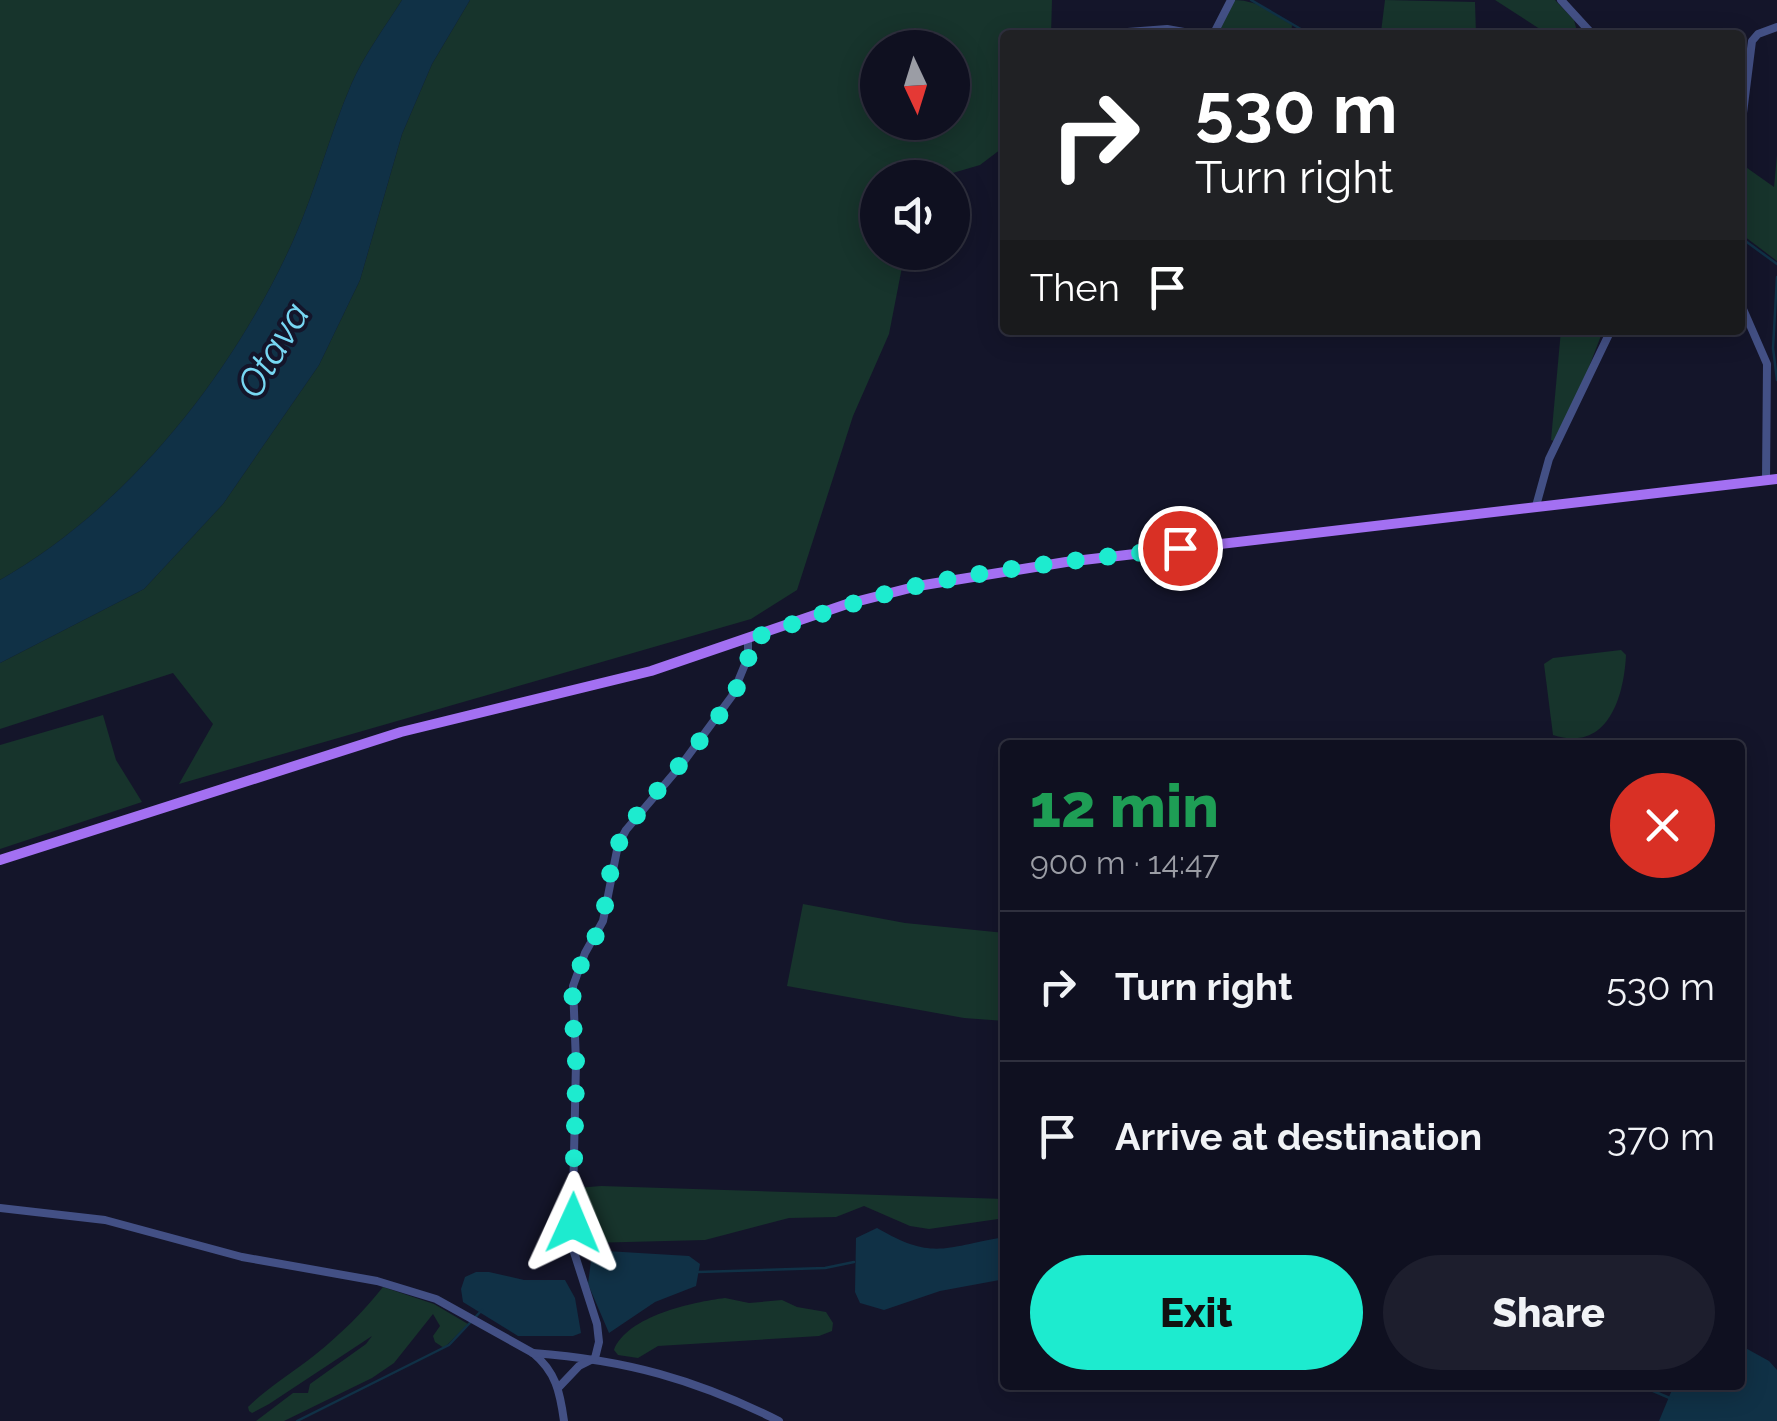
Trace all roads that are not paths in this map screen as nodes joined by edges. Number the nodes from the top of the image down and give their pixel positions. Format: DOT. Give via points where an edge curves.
graph roads {
  1 [pos="1231,0"];
  2 [pos="1561,0"];
  3 [pos="1777,28"];
  4 [pos="1216,30"];
  5 [pos="1588,30"];
  6 [pos="1745,104"];
  7 [pos="1745,313"];
  8 [pos="1609,335"];
  9 [pos="1771,480"];
  10 [pos="1536,506"];
  11 [pos="748,640"];
  12 [pos="0,860"];
  13 [pos="0,1208"];
  14 [pos="533,1353"];
  15 [pos="595,1358"];
  16 [pos="559,1387"];
  17 [pos="564,1421"];
  18 [pos="779,1421"];
  1 -- 4 [label="street"];
  2 -- 5 [label="street"];
  3 -- 6 [label="street" via="1752,41"];
  7 -- 9 [label="street" via="1767,364"];
  8 -- 10 [label="street" via="1548,459"];
  9 -- 10 [label="main road"];
  10 -- 11 [label="main road" via="1013,569 847,604"];
  11 -- 12 [label="main road" via="401,732"];
  11 -- 15 [label="street" via="732,696 618,845 603,921 574,986 572,1246 597,1324"];
  13 -- 14 [label="street" via="105,1220 242,1257 376,1281 436,1299"];
  14 -- 15 [label="street"];
  14 -- 16 [label="street"];
  15 -- 16 [label="street"];
  15 -- 18 [label="street" via="671,1375"];
  16 -- 17 [label="street"];
}
